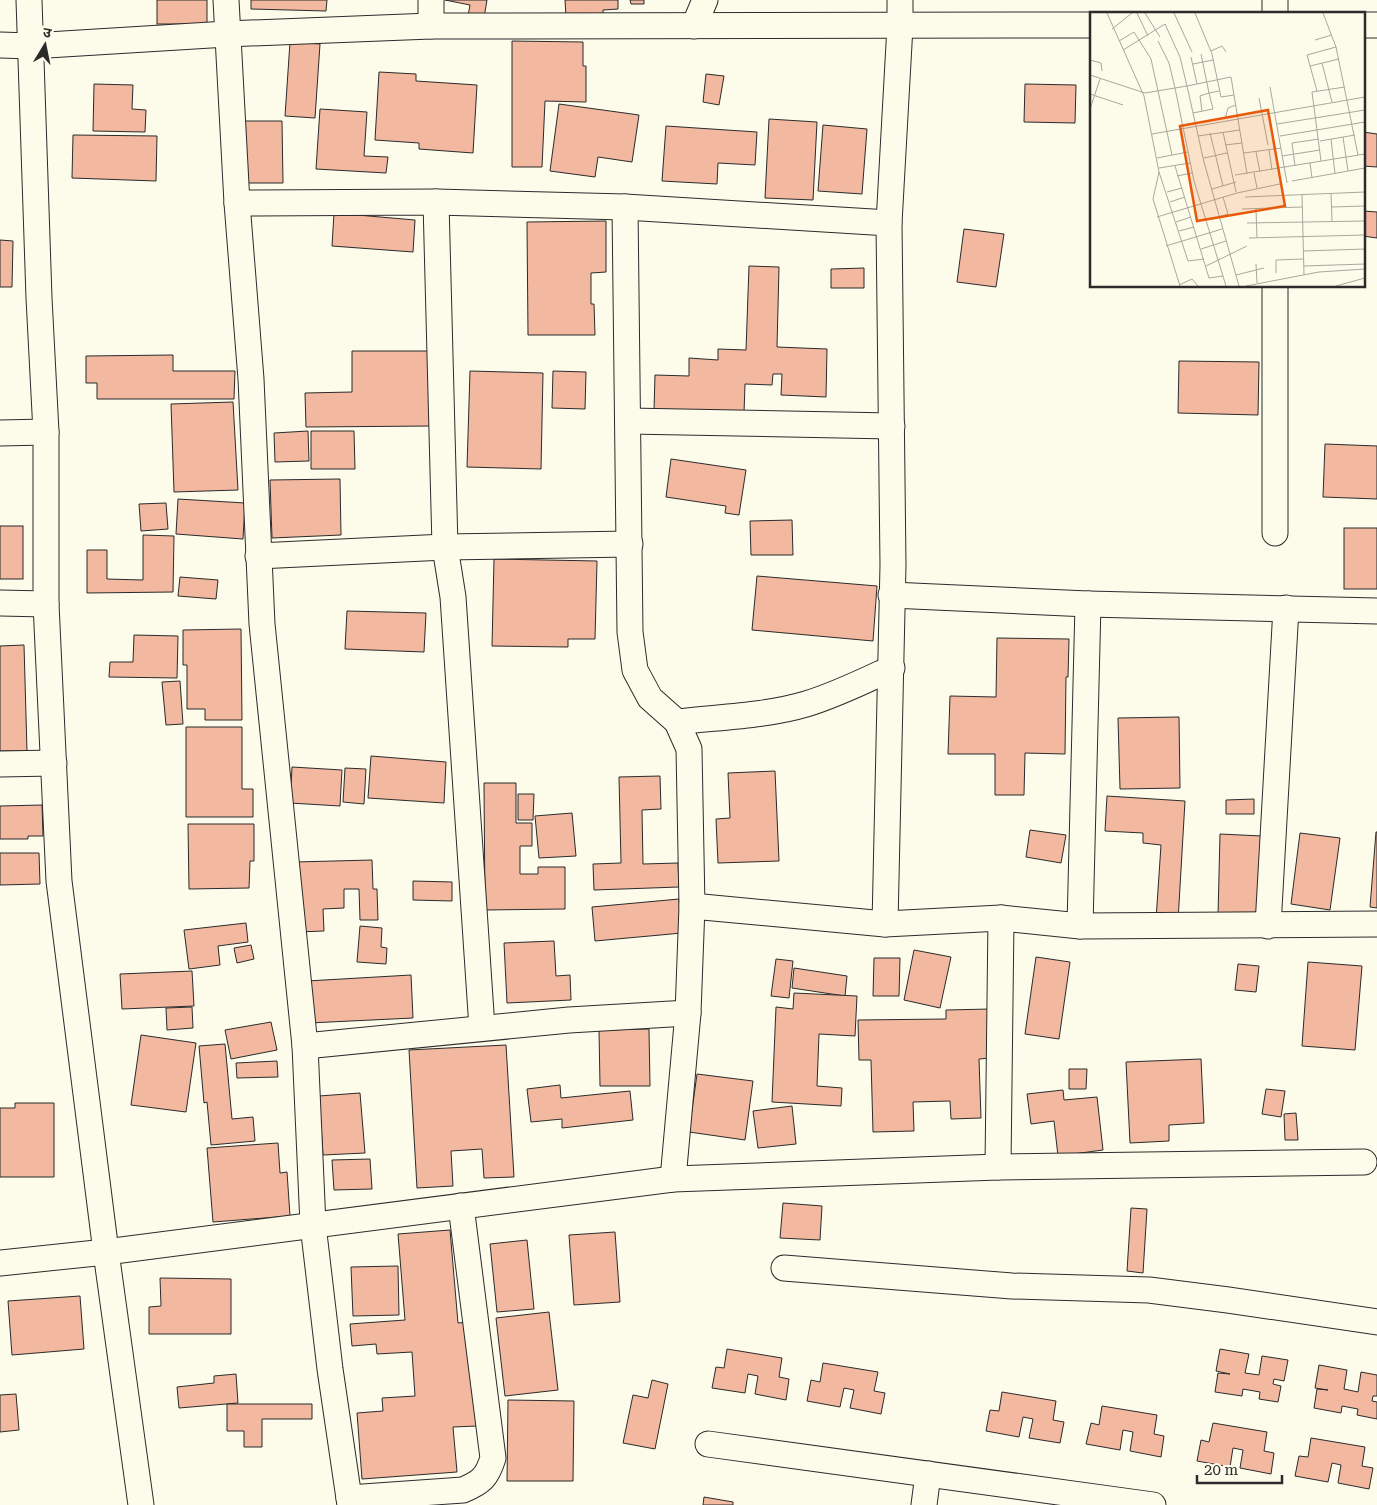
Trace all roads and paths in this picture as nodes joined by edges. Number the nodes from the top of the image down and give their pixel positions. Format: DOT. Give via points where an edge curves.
graph roads {
  1 [pos="29,0"];
  2 [pos="226,0"];
  3 [pos="431,0"];
  4 [pos="705,0"];
  5 [pos="900,0"];
  6 [pos="1090,25"];
  7 [pos="1364,25"];
  8 [pos="1377,25"];
  9 [pos="431,26"];
  10 [pos="694,26"];
  11 [pos="900,26"];
  12 [pos="228,34"];
  13 [pos="0,45"];
  14 [pos="31,46"];
  15 [pos="237,202"];
  16 [pos="436,202"];
  17 [pos="625,207"];
  18 [pos="889,223"];
  19 [pos="1275,288"];
  20 [pos="628,421"];
  21 [pos="892,426"];
  22 [pos="0,432"];
  23 [pos="46,432"];
  24 [pos="1275,533"];
  25 [pos="630,544"];
  26 [pos="445,548"];
  27 [pos="258,556"];
  28 [pos="891,595"];
  29 [pos="0,603"];
  30 [pos="46,604"];
  31 [pos="1088,604"];
  32 [pos="1286,608"];
  33 [pos="1377,611"];
  34 [pos="892,668"];
  35 [pos="677,722"];
  36 [pos="54,763"];
  37 [pos="0,764"];
  38 [pos="692,906"];
  39 [pos="1001,918"];
  40 [pos="885,924"];
  41 [pos="1377,924"];
  42 [pos="1080,926"];
  43 [pos="1268,926"];
  44 [pos="688,1014"];
  45 [pos="482,1028"];
  46 [pos="304,1046"];
  47 [pos="1364,1162"];
  48 [pos="998,1167"];
  49 [pos="673,1179"];
  50 [pos="461,1206"];
  51 [pos="313,1225"];
  52 [pos="106,1252"];
  53 [pos="0,1263"];
  54 [pos="784,1268"];
  55 [pos="1377,1322"];
  56 [pos="708,1444"];
  57 [pos="928,1474"];
  58 [pos="349,1502"];
  59 [pos="141,1505"];
  60 [pos="924,1505"];
  61 [pos="1153,1505"];
  1 -- 14 [label="street"];
  2 -- 12 [label="street"];
  3 -- 9 [label="street"];
  4 -- 10 [label="street"];
  5 -- 11 [label="street"];
  6 -- 11 [label="street"];
  7 -- 8 [label="street"];
  9 -- 10 [label="street"];
  9 -- 12 [label="street"];
  10 -- 11 [label="street"];
  11 -- 18 [label="street"];
  12 -- 14 [label="street"];
  12 -- 15 [label="street"];
  13 -- 14 [label="street"];
  14 -- 23 [label="street"];
  15 -- 16 [label="street"];
  15 -- 27 [label="street" via="251,379"];
  16 -- 17 [label="street"];
  16 -- 26 [label="street"];
  17 -- 18 [label="street"];
  17 -- 20 [label="street"];
  18 -- 21 [label="street"];
  19 -- 24 [label="street"];
  20 -- 21 [label="street"];
  20 -- 25 [label="street"];
  21 -- 28 [label="street"];
  22 -- 23 [label="street"];
  23 -- 30 [label="street"];
  25 -- 26 [label="street"];
  25 -- 35 [label="street" via="630,632 635,670 650,698"];
  26 -- 27 [label="street"];
  26 -- 45 [label="street" via="453,597"];
  27 -- 46 [label="street"];
  28 -- 31 [label="street"];
  28 -- 34 [label="street"];
  29 -- 30 [label="street"];
  30 -- 36 [label="street"];
  31 -- 32 [label="street"];
  31 -- 42 [label="street"];
  32 -- 33 [label="street"];
  32 -- 43 [label="street"];
  34 -- 35 [label="street" via="805,704"];
  34 -- 40 [label="street"];
  35 -- 38 [label="street" via="689,749"];
  36 -- 37 [label="street"];
  36 -- 52 [label="street" via="59,881"];
  38 -- 40 [label="street"];
  38 -- 44 [label="street"];
  39 -- 40 [label="street"];
  39 -- 42 [label="street"];
  39 -- 48 [label="street"];
  41 -- 43 [label="street"];
  42 -- 43 [label="street"];
  44 -- 45 [label="street"];
  44 -- 49 [label="street"];
  45 -- 46 [label="street"];
  46 -- 51 [label="street"];
  47 -- 48 [label="street"];
  48 -- 49 [label="street"];
  49 -- 50 [label="street"];
  50 -- 51 [label="street"];
  50 -- 58 [label="street" via="493,1458 488,1474 478,1484 463,1490"];
  51 -- 52 [label="street"];
  51 -- 58 [label="street"];
  52 -- 53 [label="street"];
  52 -- 59 [label="street"];
  54 -- 55 [label="street" via="1012,1286 1149,1290"];
  56 -- 57 [label="street"];
  57 -- 60 [label="street"];
  57 -- 61 [label="street"];
}
